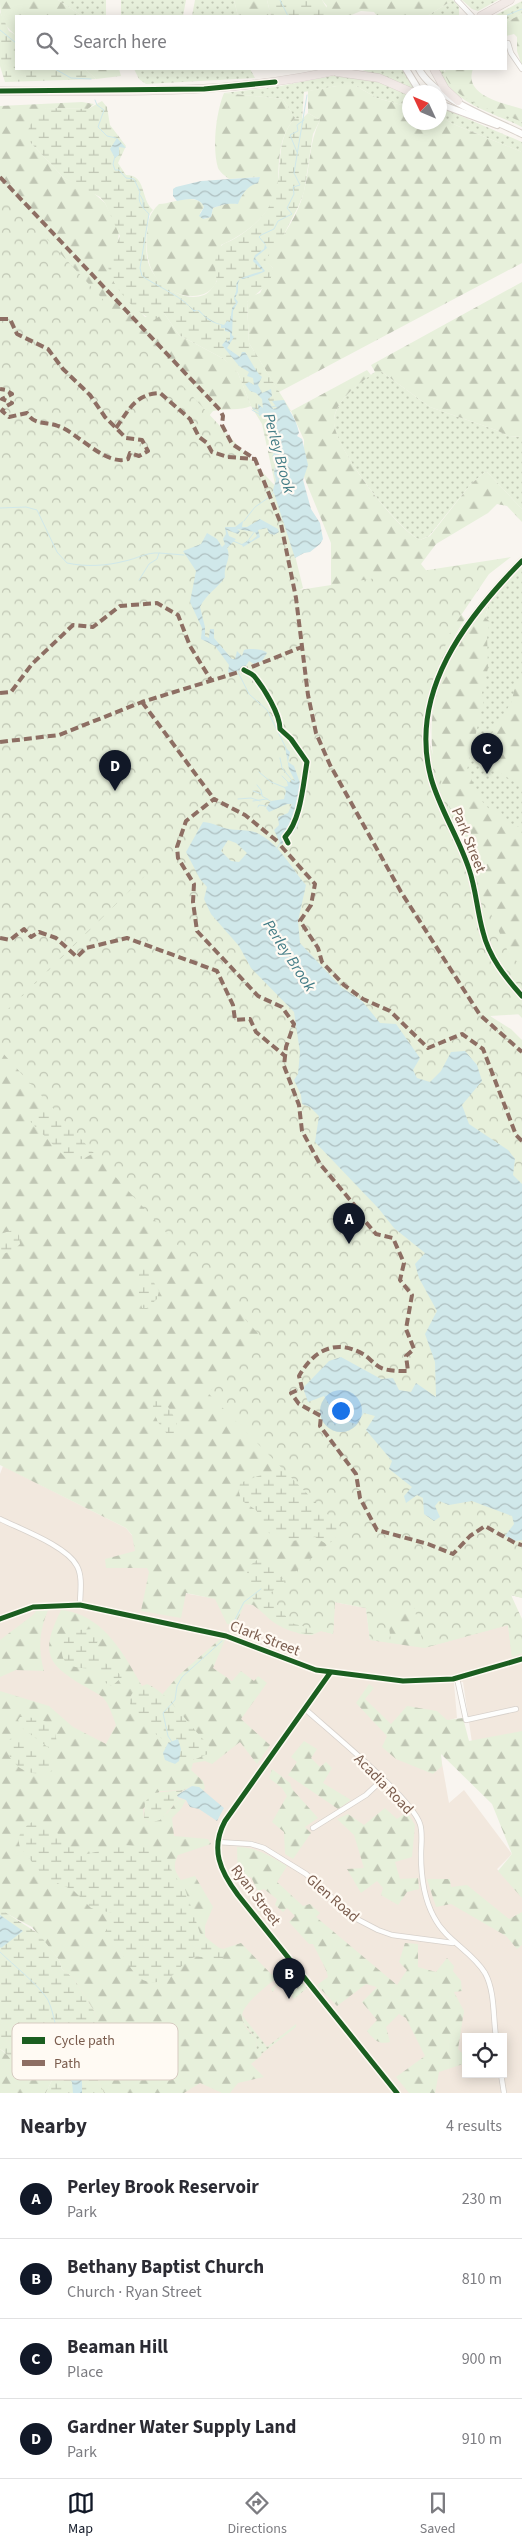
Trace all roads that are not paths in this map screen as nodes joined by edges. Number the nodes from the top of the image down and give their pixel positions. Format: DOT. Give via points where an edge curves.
graph roads {
  1 [pos="457,0"];
  2 [pos="510,0"];
  3 [pos="471,15"];
  4 [pos="483,15"];
  5 [pos="508,43"];
  6 [pos="522,69"];
  7 [pos="338,70"];
  8 [pos="407,70"];
  9 [pos="420,70"];
  10 [pos="435,70"];
  11 [pos="330,72"];
  12 [pos="416,85"];
  13 [pos="402,88"];
  14 [pos="0,91"];
  15 [pos="458,101"];
  16 [pos="447,107"];
  17 [pos="522,134"];
  18 [pos="522,561"];
  19 [pos="522,996"];
  20 [pos="0,1519"];
  21 [pos="80,1605"];
  22 [pos="0,1618"];
  23 [pos="522,1659"];
  24 [pos="330,1673"];
  25 [pos="458,1678"];
  26 [pos="304,1708"];
  27 [pos="516,1709"];
  28 [pos="383,1779"];
  29 [pos="313,1828"];
  30 [pos="217,1842"];
  31 [pos="453,1943"];
  32 [pos="495,2033"];
  33 [pos="502,2078"];
  34 [pos="397,2093"];
  35 [pos="504,2093"];
  1 -- 3 [label="street"];
  2 -- 4 [label="highway"];
  5 -- 6 [label="street"];
  7 -- 11 [label="highway"];
  8 -- 12 [label="street"];
  9 -- 15 [label="street" via="433,87"];
  10 -- 15 [label="highway" via="445,89"];
  11 -- 13 [label="highway" via="375,77"];
  11 -- 14 [label="highway" via="219,88"];
  15 -- 17 [label="street"];
  16 -- 17 [label="street"];
  18 -- 19 [label="street, Park Street" via="472,618 452,648 434,688 428,715 427,743 433,785 469,868 488,948"];
  20 -- 21 [label="street" via="58,1548 75,1562 80,1577"];
  21 -- 22 [label="street, Clark Street" via="34,1607"];
  21 -- 24 [label="street, Clark Street" via="226,1636"];
  23 -- 25 [label="street, Clark Street"];
  24 -- 25 [label="street, Clark Street" via="409,1682"];
  24 -- 26 [label="street"];
  25 -- 27 [label="street" via="466,1720"];
  26 -- 28 [label="street, Acadia Road"];
  26 -- 30 [label="street" via="225,1821"];
  28 -- 29 [label="street" via="347,1808"];
  28 -- 31 [label="street, Acadia Road" via="419,1820 422,1875 428,1902 436,1921"];
  30 -- 31 [label="street, Glen Road" via="264,1848 306,1874 351,1915 371,1927 392,1935"];
  30 -- 34 [label="street, Ryan Street" via="219,1863 232,1887"];
  31 -- 32 [label="street, Acadia Road" via="477,1963 488,1979"];
  33 -- 35 [label="street"];
}
